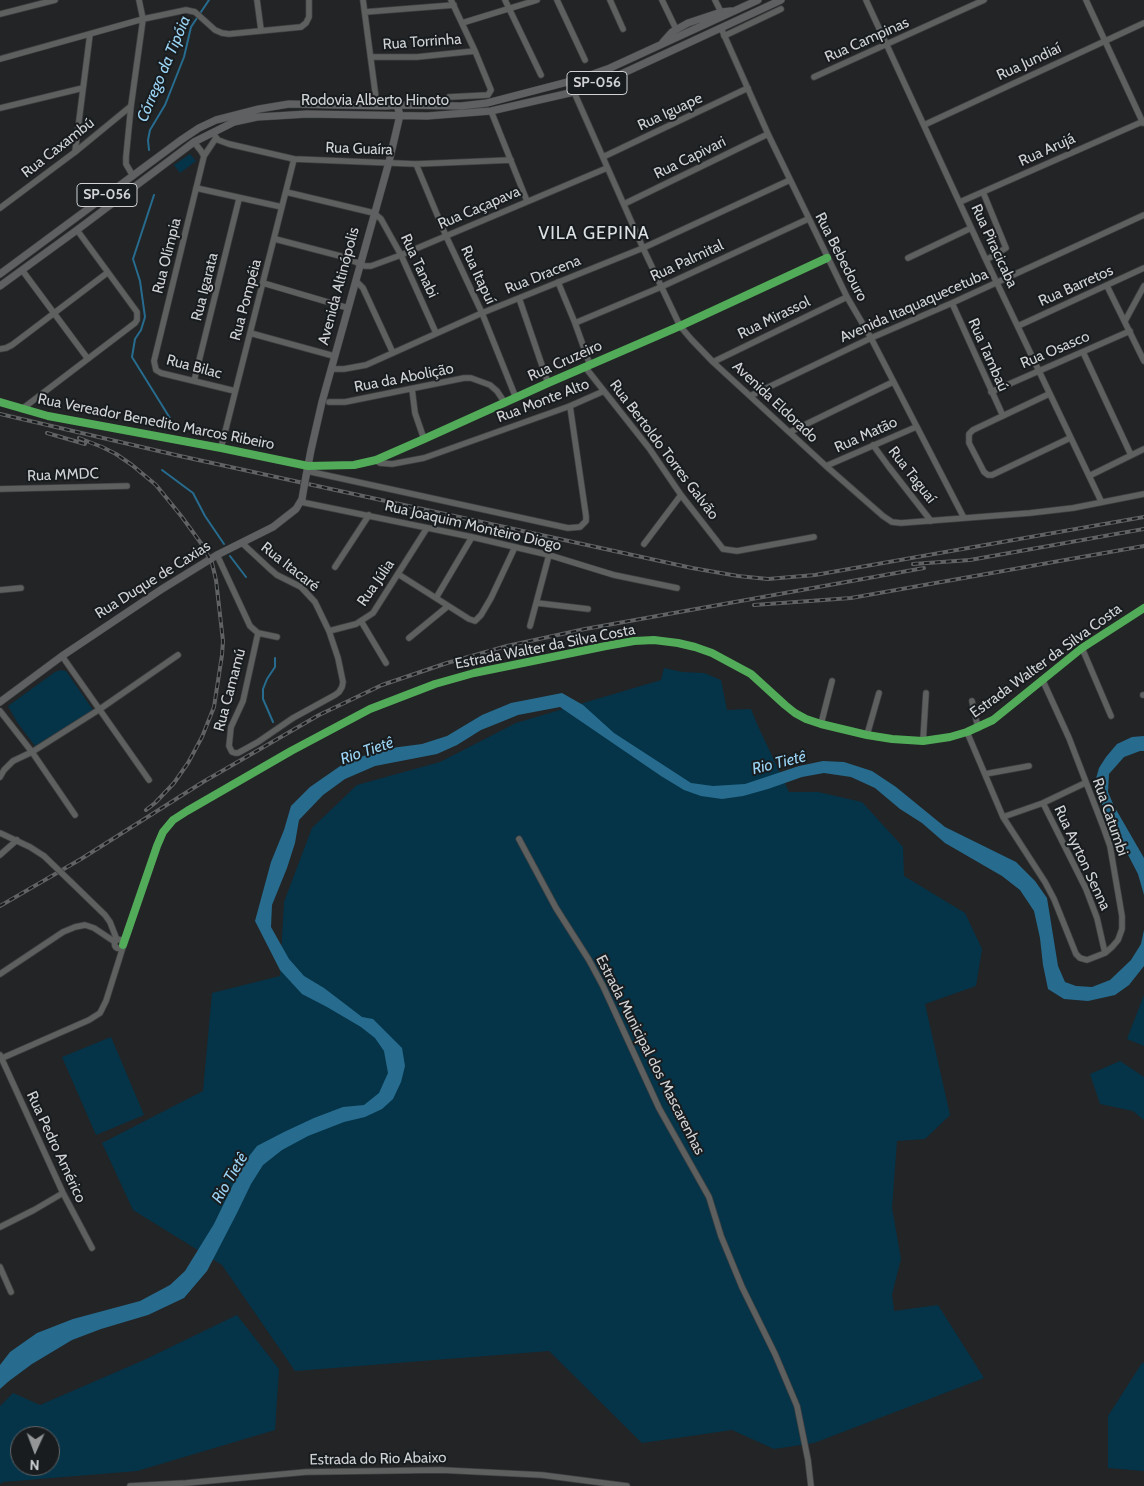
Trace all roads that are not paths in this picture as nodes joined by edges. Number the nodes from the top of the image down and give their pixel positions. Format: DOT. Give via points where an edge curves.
graph roads {
  1 [pos="55,0"];
  2 [pos="139,0"];
  3 [pos="257,0"];
  4 [pos="309,0"];
  5 [pos="363,0"];
  6 [pos="505,0"];
  7 [pos="537,0"];
  8 [pos="557,0"];
  9 [pos="610,0"];
  10 [pos="662,0"];
  11 [pos="715,0"];
  12 [pos="758,0"];
  13 [pos="781,0"];
  14 [pos="866,0"];
  15 [pos="984,0"];
  16 [pos="1086,0"];
  17 [pos="452,2"];
  18 [pos="509,9"];
  19 [pos="781,9"];
  20 [pos="365,12"];
  21 [pos="721,12"];
  22 [pos="734,12"];
  23 [pos="0,14"];
  24 [pos="143,19"];
  25 [pos="462,23"];
  26 [pos="1144,23"];
  27 [pos="720,28"];
  28 [pos="622,29"];
  29 [pos="676,29"];
  30 [pos="261,30"];
  31 [pos="90,34"];
  32 [pos="724,36"];
  33 [pos="1105,41"];
  34 [pos="662,44"];
  35 [pos="886,45"];
  36 [pos="475,51"];
  37 [pos="371,57"];
  38 [pos="0,58"];
  39 [pos="585,60"];
  40 [pos="541,76"];
  41 [pos="814,77"];
  42 [pos="83,88"];
  43 [pos="748,88"];
  44 [pos="574,92"];
  45 [pos="397,105"];
  46 [pos="131,106"];
  47 [pos="376,106"];
  48 [pos="438,106"];
  49 [pos="0,108"];
  50 [pos="491,111"];
  51 [pos="339,114"];
  52 [pos="400,115"];
  53 [pos="1143,122"];
  54 [pos="924,125"];
  55 [pos="215,134"];
  56 [pos="768,134"];
  57 [pos="194,142"];
  58 [pos="75,152"];
  59 [pos="204,156"];
  60 [pos="603,157"];
  61 [pos="294,159"];
  62 [pos="511,160"];
  63 [pos="389,162"];
  64 [pos="416,164"];
  65 [pos="607,168"];
  66 [pos="132,176"];
  67 [pos="790,180"];
  68 [pos="196,188"];
  69 [pos="286,192"];
  70 [pos="983,192"];
  71 [pos="239,198"];
  72 [pos="527,202"];
  73 [pos="960,202"];
  74 [pos="624,204"];
  75 [pos="282,207"];
  76 [pos="0,208"];
  77 [pos="374,213"];
  78 [pos="1144,215"];
  79 [pos="808,218"];
  80 [pos="971,228"];
  81 [pos="77,230"];
  82 [pos="446,236"];
  83 [pos="275,239"];
  84 [pos="643,248"];
  85 [pos="401,255"];
  86 [pos="827,258"];
  87 [pos="908,258"];
  88 [pos="986,260"];
  89 [pos="360,264"];
  90 [pos="1144,268"];
  91 [pos="22,270"];
  92 [pos="108,272"];
  93 [pos="0,274"];
  94 [pos="356,281"];
  95 [pos="558,282"];
  96 [pos="998,282"];
  97 [pos="263,283"];
  98 [pos="0,286"];
  99 [pos="1107,286"];
  100 [pos="1144,286"];
  101 [pos="661,287"];
  102 [pos="847,297"];
  103 [pos="519,298"];
  104 [pos="952,303"];
  105 [pos="348,308"];
  106 [pos="54,313"];
  107 [pos="482,313"];
  108 [pos="1125,321"];
  109 [pos="575,323"];
  110 [pos="680,326"];
  111 [pos="1018,326"];
  112 [pos="1130,331"];
  113 [pos="250,333"];
  114 [pos="436,333"];
  115 [pos="870,338"];
  116 [pos="0,349"];
  117 [pos="1083,352"];
  118 [pos="392,353"];
  119 [pos="1142,353"];
  120 [pos="334,356"];
  121 [pos="88,359"];
  122 [pos="154,361"];
  123 [pos="713,362"];
  124 [pos="1144,362"];
  125 [pos="587,366"];
  126 [pos="331,369"];
  127 [pos="1038,371"];
  128 [pos="194,380"];
  129 [pos="893,382"];
  130 [pos="548,383"];
  131 [pos="412,389"];
  132 [pos="235,391"];
  133 [pos="604,391"];
  134 [pos="991,392"];
  135 [pos="1049,394"];
  136 [pos="750,396"];
  137 [pos="516,398"];
  138 [pos="0,402"];
  139 [pos="329,402"];
  140 [pos="505,402"];
  141 [pos="570,406"];
  142 [pos="22,409"];
  143 [pos="1003,416"];
  144 [pos="916,427"];
  145 [pos="790,432"];
  146 [pos="1070,438"];
  147 [pos="424,439"];
  148 [pos="873,445"];
  149 [pos="221,448"];
  150 [pos="1144,449"];
  151 [pos="1130,455"];
  152 [pos="376,460"];
  153 [pos="826,466"];
  154 [pos="307,471"];
  155 [pos="1088,476"];
  156 [pos="127,486"];
  157 [pos="0,489"];
  158 [pos="1144,494"];
  159 [pos="681,495"];
  160 [pos="302,501"];
  161 [pos="1101,501"];
  162 [pos="369,515"];
  163 [pos="964,518"];
  164 [pos="931,521"];
  165 [pos="427,528"];
  166 [pos="472,536"];
  167 [pos="814,537"];
  168 [pos="242,543"];
  169 [pos="644,544"];
  170 [pos="515,547"];
  171 [pos="217,555"];
  172 [pos="550,555"];
  173 [pos="335,567"];
  174 [pos="398,574"];
  175 [pos="21,588"];
  176 [pos="677,588"];
  177 [pos="0,590"];
  178 [pos="436,598"];
  179 [pos="537,603"];
  180 [pos="448,606"];
  181 [pos="1144,608"];
  182 [pos="588,609"];
  183 [pos="361,621"];
  184 [pos="530,626"];
  185 [pos="329,631"];
  186 [pos="258,633"];
  187 [pos="277,637"];
  188 [pos="409,638"];
  189 [pos="1082,648"];
  190 [pos="178,655"];
  191 [pos="62,656"];
  192 [pos="386,663"];
  193 [pos="832,681"];
  194 [pos="1043,681"];
  195 [pos="926,693"];
  196 [pos="879,694"];
  197 [pos="972,701"];
  198 [pos="0,702"];
  199 [pos="100,708"];
  200 [pos="0,711"];
  201 [pos="1111,716"];
  202 [pos="821,724"];
  203 [pos="978,728"];
  204 [pos="967,732"];
  205 [pos="867,735"];
  206 [pos="924,741"];
  207 [pos="32,752"];
  208 [pos="232,752"];
  209 [pos="1029,766"];
  210 [pos="985,774"];
  211 [pos="0,777"];
  212 [pos="149,780"];
  213 [pos="1086,783"];
  214 [pos="1043,803"];
  215 [pos="75,815"];
  216 [pos="1003,817"];
  217 [pos="0,833"];
  218 [pos="519,839"];
  219 [pos="17,840"];
  220 [pos="0,855"];
  221 [pos="119,944"];
  222 [pos="1105,952"];
  223 [pos="0,974"];
  224 [pos="0,1058"];
  225 [pos="63,1193"];
  226 [pos="0,1227"];
  227 [pos="92,1248"];
  228 [pos="0,1267"];
  229 [pos="11,1292"];
  230 [pos="130,1486"];
  231 [pos="627,1486"];
  232 [pos="811,1486"];
  1 -- 23 [label="street"];
  2 -- 24 [label="street"];
  3 -- 30 [label="street"];
  4 -- 30 [label="street" via="309,17 300,27"];
  5 -- 20 [label="street"];
  6 -- 18 [label="street"];
  7 -- 18 [label="street"];
  8 -- 39 [label="street"];
  9 -- 28 [label="street"];
  10 -- 29 [label="street"];
  11 -- 21 [label="street"];
  12 -- 22 [label="main road, Rodovia Alberto Hinoto / SP-056"];
  13 -- 27 [label="main road, Rodovia Alberto Hinoto / SP-056"];
  14 -- 35 [label="street, Rua Piracicaba"];
  15 -- 35 [label="street, Rua Campinas"];
  16 -- 33 [label="street"];
  17 -- 20 [label="street"];
  17 -- 25 [label="street"];
  18 -- 25 [label="street"];
  18 -- 40 [label="street"];
  19 -- 32 [label="street"];
  20 -- 37 [label="street"];
  21 -- 22 [label="main road"];
  21 -- 29 [label="main road"];
  22 -- 34 [label="main road, Rodovia Alberto Hinoto / SP-056"];
  24 -- 30 [label="street" via="186,10 195,12 222,33"];
  24 -- 31 [label="street"];
  24 -- 46 [label="street"];
  25 -- 36 [label="street"];
  26 -- 33 [label="street, Rua Jundiaí"];
  27 -- 32 [label="street, Rua Bebedouro"];
  27 -- 44 [label="main road, Rodovia Alberto Hinoto / SP-056" via="636,68"];
  29 -- 34 [label="main road"];
  31 -- 38 [label="street"];
  31 -- 42 [label="street"];
  32 -- 43 [label="street, Rua Bebedouro"];
  33 -- 53 [label="street"];
  33 -- 54 [label="street, Rua Jundiaí"];
  34 -- 48 [label="main road, Rodovia Alberto Hinoto / SP-056" via="610,68 555,86 487,103"];
  35 -- 41 [label="street, Rua Campinas"];
  35 -- 54 [label="street, Rua Piracicaba"];
  36 -- 37 [label="street, Rua Torrinha" via="416,58"];
  36 -- 48 [label="street" via="490,93 449,98"];
  37 -- 47 [label="street"];
  42 -- 49 [label="street"];
  42 -- 58 [label="street"];
  43 -- 56 [label="street, Rua Bebedouro"];
  43 -- 60 [label="street, Rua Iguape"];
  44 -- 50 [label="main road, Rodovia Alberto Hinoto / SP-056"];
  44 -- 60 [label="street, Avenida Eldorado"];
  45 -- 47 [label="main road, Rodovia Alberto Hinoto / SP-056"];
  45 -- 48 [label="main road, Rodovia Alberto Hinoto / SP-056"];
  45 -- 52 [label="main road, Avenida Altinópolis"];
  46 -- 58 [label="street, Rua Caxambú"];
  46 -- 66 [label="street" via="126,164"];
  47 -- 51 [label="main road" via="374,113"];
  47 -- 66 [label="main road, Rodovia Alberto Hinoto / SP-056" via="289,104 228,116 199,128"];
  50 -- 52 [label="main road, Rodovia Alberto Hinoto / SP-056"];
  50 -- 62 [label="street"];
  51 -- 52 [label="main road, Rodovia Alberto Hinoto / SP-056"];
  51 -- 55 [label="main road, Rodovia Alberto Hinoto / SP-056" via="257,117 234,122"];
  52 -- 63 [label="main road, Avenida Altinópolis"];
  53 -- 70 [label="street, Rua Arujá"];
  54 -- 73 [label="street, Rua Piracicaba"];
  55 -- 57 [label="main road, Rodovia Alberto Hinoto / SP-056"];
  55 -- 59 [label="street, Rua Olímpia"];
  55 -- 61 [label="street, Rua Guaíra" via="229,144"];
  56 -- 67 [label="street, Rua Bebedouro"];
  56 -- 74 [label="street, Rua Capivari"];
  57 -- 59 [label="street"];
  57 -- 81 [label="main road, Rodovia Alberto Hinoto / SP-056"];
  58 -- 76 [label="street, Rua Caxambú"];
  59 -- 68 [label="street, Rua Olímpia"];
  60 -- 65 [label="street, Avenida Eldorado"];
  61 -- 63 [label="street, Rua Guaíra"];
  61 -- 69 [label="street, Rua Pompéia"];
  62 -- 64 [label="street, Rua Guaíra"];
  62 -- 72 [label="street"];
  63 -- 64 [label="street, Rua Guaíra"];
  63 -- 77 [label="main road, Avenida Altinópolis"];
  64 -- 82 [label="street, Rua Itapuí"];
  65 -- 72 [label="street, Rua Caçapava"];
  65 -- 74 [label="street, Avenida Eldorado"];
  66 -- 93 [label="main road, Rodovia Alberto Hinoto / SP-056"];
  67 -- 79 [label="street, Rua Bebedouro"];
  67 -- 84 [label="street, Rua Dracena"];
  68 -- 71 [label="street"];
  68 -- 122 [label="street, Rua Olímpia"];
  69 -- 75 [label="street, Rua Pompéia"];
  69 -- 77 [label="street"];
  70 -- 73 [label="street, Rua Arujá"];
  70 -- 88 [label="street" via="1006,248"];
  71 -- 75 [label="street"];
  71 -- 128 [label="street, Rua Igarata"];
  72 -- 82 [label="street, Rua Caçapava"];
  73 -- 80 [label="street, Rua Piracicaba"];
  74 -- 84 [label="street, Avenida Eldorado"];
  75 -- 83 [label="street, Rua Pompéia"];
  77 -- 85 [label="street, Rua Tanabi" via="385,224"];
  77 -- 89 [label="main road, Avenida Altinópolis"];
  78 -- 96 [label="street, Avenida Itaquaquecetuba"];
  79 -- 86 [label="street, Rua Bebedouro"];
  79 -- 101 [label="street, Rua Palmital"];
  80 -- 87 [label="street"];
  80 -- 88 [label="street, Rua Piracicaba"];
  81 -- 91 [label="main road, Rodovia Alberto Hinoto / SP-056"];
  81 -- 92 [label="street"];
  82 -- 85 [label="street, Rua Caçapava"];
  82 -- 107 [label="street, Rua Itapuí"];
  83 -- 89 [label="street" via="344,256"];
  83 -- 97 [label="street, Rua Pompéia"];
  84 -- 95 [label="street, Rua Dracena"];
  84 -- 101 [label="street, Avenida Eldorado"];
  85 -- 89 [label="street, Rua Caçapava" via="372,266"];
  85 -- 114 [label="street, Rua Tanabi"];
  86 -- 102 [label="street, Rua Bebedouro"];
  86 -- 110 [label="street, Rua Cruzeiro"];
  88 -- 96 [label="street, Rua Piracicaba"];
  89 -- 94 [label="main road, Avenida Altinópolis"];
  90 -- 99 [label="street, Rua Barretos"];
  91 -- 98 [label="main road, Rodovia Alberto Hinoto / SP-056"];
  91 -- 106 [label="street"];
  92 -- 106 [label="street"];
  92 -- 121 [label="street" via="138,316 135,323"];
  94 -- 105 [label="main road, Avenida Altinópolis"];
  94 -- 118 [label="street" via="363,288"];
  95 -- 103 [label="street, Rua Dracena"];
  95 -- 109 [label="street, Rua Bertoldo Torres Galvão"];
  96 -- 104 [label="street, Avenida Itaquaquecetuba"];
  96 -- 111 [label="street, Rua Piracicaba"];
  97 -- 105 [label="street"];
  97 -- 113 [label="street, Rua Pompéia"];
  99 -- 108 [label="street"];
  99 -- 111 [label="street, Rua Barretos"];
  100 -- 108 [label="street"];
  101 -- 109 [label="street, Rua Palmital"];
  101 -- 110 [label="street, Avenida Eldorado"];
  102 -- 115 [label="street, Rua Bebedouro"];
  102 -- 123 [label="street, Rua Mirassol"];
  103 -- 107 [label="street, Rua Dracena"];
  103 -- 130 [label="street"];
  104 -- 115 [label="street, Avenida Itaquaquecetuba"];
  104 -- 134 [label="street, Rua Tambaú"];
  105 -- 120 [label="main road, Avenida Altinópolis"];
  106 -- 116 [label="street" via="12,345"];
  106 -- 121 [label="street"];
  107 -- 114 [label="street, Rua Dracena"];
  107 -- 137 [label="street, Rua Itapuí"];
  108 -- 112 [label="street"];
  109 -- 125 [label="street, Rua Bertoldo Torres Galvão"];
  110 -- 123 [label="street, Avenida Eldorado"];
  110 -- 125 [label="street, Rua Cruzeiro"];
  111 -- 127 [label="street, Rua Piracicaba"];
  112 -- 117 [label="street, Rua Osasco"];
  112 -- 119 [label="street"];
  113 -- 120 [label="street"];
  113 -- 132 [label="street, Rua Pompéia"];
  114 -- 118 [label="street, Rua Dracena"];
  115 -- 129 [label="street, Rua Bebedouro"];
  115 -- 136 [label="street, Avenida Itaquaquecetuba"];
  117 -- 127 [label="street, Rua Osasco"];
  117 -- 151 [label="street"];
  118 -- 126 [label="street, Rua Dracena" via="356,368"];
  119 -- 124 [label="street"];
  120 -- 126 [label="main road, Avenida Altinópolis"];
  121 -- 142 [label="street"];
  122 -- 128 [label="street, Rua Bilac" via="156,370 161,373"];
  123 -- 136 [label="street, Avenida Eldorado"];
  125 -- 130 [label="street, Rua Cruzeiro"];
  125 -- 133 [label="street, Rua Bertoldo Torres Galvão"];
  126 -- 154 [label="main road, Avenida Altinópolis"];
  127 -- 134 [label="street, Rua Osasco"];
  127 -- 135 [label="street, Rua Piracicaba"];
  128 -- 132 [label="street, Rua Bilac"];
  129 -- 144 [label="street, Rua Bebedouro"];
  129 -- 145 [label="street"];
  130 -- 137 [label="street, Rua Cruzeiro"];
  131 -- 139 [label="street, Rua da Abolição"];
  131 -- 140 [label="street, Rua da Abolição" via="472,378 490,385"];
  131 -- 147 [label="street" via="415,413"];
  132 -- 149 [label="street, Rua Pompéia"];
  133 -- 141 [label="street, Rua Monte Alto"];
  133 -- 159 [label="street, Rua Bertoldo Torres Galvão"];
  134 -- 143 [label="street, Rua Tambaú"];
  135 -- 143 [label="street"];
  135 -- 146 [label="street, Rua Piracicaba"];
  136 -- 145 [label="street, Avenida Eldorado"];
  137 -- 140 [label="street, Rua Cruzeiro"];
  138 -- 142 [label="street, Rua Vereador Benedito Marcos Ribeiro"];
  140 -- 147 [label="street, Rua Cruzeiro"];
  141 -- 152 [label="street, Rua Monte Alto" via="424,458 392,464"];
  141 -- 154 [label="street, Rua Vereador Benedito Marcos Ribeiro" via="586,516 586,521 577,528"];
  142 -- 149 [label="street, Rua Vereador Benedito Marcos Ribeiro" via="69,421"];
  143 -- 146 [label="street" via="973,430 968,437 988,475 997,474"];
  144 -- 148 [label="street, Rua Matão"];
  144 -- 163 [label="street, Rua Bebedouro"];
  145 -- 153 [label="street, Avenida Eldorado"];
  146 -- 155 [label="street, Rua Piracicaba"];
  147 -- 152 [label="street, Rua Cruzeiro"];
  148 -- 153 [label="street, Rua Matão"];
  148 -- 164 [label="street, Rua Taguaí"];
  149 -- 154 [label="street, Rua Vereador Benedito Marcos Ribeiro"];
  150 -- 151 [label="street"];
  151 -- 155 [label="street"];
  152 -- 154 [label="street, Rua Cruzeiro"];
  153 -- 164 [label="street, Avenida Eldorado" via="892,522"];
  154 -- 160 [label="main road, bridge"];
  155 -- 161 [label="street, Rua Piracicaba"];
  156 -- 157 [label="street, Rua MMDC"];
  158 -- 161 [label="street, Avenida Eldorado"];
  159 -- 167 [label="street, Rua Bertoldo Torres Galvão" via="724,549 736,550"];
  159 -- 169 [label="street"];
  160 -- 162 [label="street, Rua Joaquim Monteiro Diogo"];
  160 -- 168 [label="main road, Rua Duque de Caxias" via="273,527"];
  161 -- 163 [label="street, Avenida Eldorado" via="1073,508"];
  162 -- 165 [label="street, Rua Joaquim Monteiro Diogo"];
  162 -- 173 [label="street"];
  163 -- 164 [label="street, Avenida Eldorado"];
  165 -- 166 [label="street, Rua Joaquim Monteiro Diogo"];
  165 -- 174 [label="street, Rua Júlia"];
  166 -- 170 [label="street, Rua Joaquim Monteiro Diogo"];
  166 -- 178 [label="street"];
  168 -- 171 [label="main road, Rua Duque de Caxias"];
  168 -- 185 [label="street, Rua Itacaré" via="277,575 307,593 320,610"];
  170 -- 172 [label="street, Rua Joaquim Monteiro Diogo"];
  170 -- 180 [label="street" via="477,620"];
  171 -- 186 [label="street, Rua Camamú" via="246,619"];
  171 -- 191 [label="main road, Rua Duque de Caxias"];
  172 -- 176 [label="street, Rua Joaquim Monteiro Diogo" via="614,575"];
  172 -- 179 [label="street"];
  174 -- 178 [label="street"];
  174 -- 183 [label="street, Rua Júlia" via="373,613"];
  175 -- 177 [label="street"];
  178 -- 180 [label="street"];
  179 -- 182 [label="street"];
  179 -- 184 [label="street"];
  180 -- 188 [label="street"];
  181 -- 189 [label="street, Estrada Walter da Silva Costa"];
  183 -- 185 [label="street, Rua Júlia"];
  183 -- 192 [label="street"];
  185 -- 208 [label="street, Rua Itacaré" via="343,682 339,692 247,749"];
  186 -- 187 [label="street"];
  186 -- 208 [label="street, Rua Camamú" via="243,701 231,727 229,746"];
  189 -- 194 [label="street, Estrada Walter da Silva Costa"];
  189 -- 201 [label="street"];
  190 -- 199 [label="street"];
  191 -- 198 [label="main road, Rua Duque de Caxias"];
  191 -- 199 [label="street"];
  193 -- 202 [label="street"];
  194 -- 203 [label="street, Estrada Walter da Silva Costa"];
  194 -- 213 [label="street, Rua Catumbi"];
  195 -- 206 [label="street"];
  196 -- 205 [label="street"];
  197 -- 203 [label="street"];
  199 -- 207 [label="street"];
  199 -- 212 [label="street"];
  200 -- 207 [label="street"];
  202 -- 205 [label="street, Estrada Walter da Silva Costa"];
  202 -- 221 [label="street, Estrada Walter da Silva Costa" via="795,713 751,674 712,653 654,640 557,655 435,684 370,709 173,820 157,846 129,930"];
  203 -- 204 [label="street, Estrada Walter da Silva Costa"];
  204 -- 206 [label="street, Estrada Walter da Silva Costa"];
  204 -- 210 [label="street"];
  205 -- 206 [label="street, Estrada Walter da Silva Costa"];
  207 -- 211 [label="street" via="8,765"];
  207 -- 215 [label="street"];
  209 -- 210 [label="street"];
  210 -- 216 [label="street"];
  213 -- 214 [label="street"];
  213 -- 222 [label="street, Rua Catumbi" via="1110,846 1122,916 1118,940"];
  214 -- 216 [label="street"];
  214 -- 222 [label="street, Rua Ayrton Senna" via="1086,889 1098,918"];
  216 -- 222 [label="street" via="1050,890 1076,954 1087,960"];
  217 -- 219 [label="street"];
  218 -- 232 [label="street, Estrada Municipal dos Mascarenhas" via="603,986 659,1108 709,1197 720,1236 797,1406"];
  219 -- 220 [label="street"];
  219 -- 221 [label="street, bridge" via="44,856 105,914"];
  221 -- 223 [label="street" via="94,928 85,925 75,927"];
  221 -- 224 [label="street" via="118,964 100,1013"];
  224 -- 225 [label="street, Rua Pedro Américo"];
  225 -- 226 [label="street"];
  225 -- 227 [label="street, Rua Pedro Américo"];
  228 -- 229 [label="street"];
  230 -- 231 [label="street, Estrada do Rio Abaixo" via="306,1472 441,1470 542,1475"];
}
